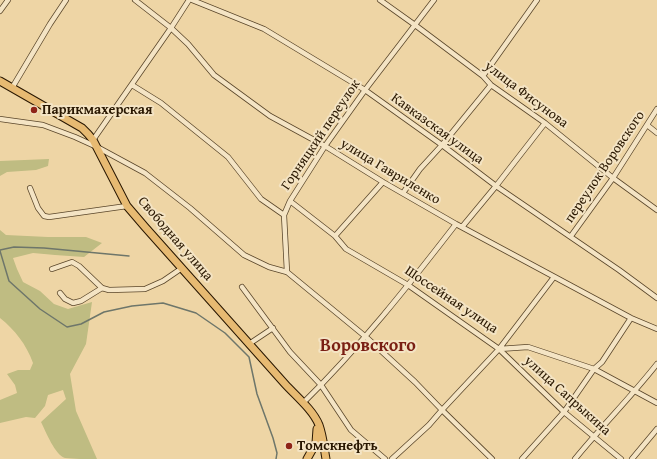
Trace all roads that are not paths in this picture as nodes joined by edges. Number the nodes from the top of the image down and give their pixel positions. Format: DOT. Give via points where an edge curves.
graph roads {
  1 [pos="8,0"];
  2 [pos="66,0"];
  3 [pos="135,0"];
  4 [pos="194,0"];
  5 [pos="380,0"];
  6 [pos="434,0"];
  7 [pos="536,0"];
  8 [pos="0,11"];
  9 [pos="415,25"];
  10 [pos="171,28"];
  11 [pos="483,76"];
  12 [pos="0,81"];
  13 [pos="132,85"];
  14 [pos="491,85"];
  15 [pos="12,88"];
  16 [pos="365,90"];
  17 [pos="657,109"];
  18 [pos="0,119"];
  19 [pos="545,122"];
  20 [pos="647,125"];
  21 [pos="657,133"];
  22 [pos="93,140"];
  23 [pos="442,145"];
  24 [pos="324,146"];
  25 [pos="97,147"];
  26 [pos="614,178"];
  27 [pos="384,182"];
  28 [pos="496,186"];
  29 [pos="30,188"];
  30 [pos="403,193"];
  31 [pos="290,201"];
  32 [pos="128,206"];
  33 [pos="657,210"];
  34 [pos="284,215"];
  35 [pos="456,224"];
  36 [pos="462,227"];
  37 [pos="336,236"];
  38 [pos="570,236"];
  39 [pos="182,268"];
  40 [pos="52,269"];
  41 [pos="287,272"];
  42 [pos="554,277"];
  43 [pos="408,285"];
  44 [pos="242,287"];
  45 [pos="102,288"];
  46 [pos="60,293"];
  47 [pos="657,298"];
  48 [pos="631,318"];
  49 [pos="273,328"];
  50 [pos="657,329"];
  51 [pos="366,337"];
  52 [pos="249,344"];
  53 [pos="499,349"];
  54 [pos="657,364"];
  55 [pos="594,369"];
  56 [pos="321,386"];
  57 [pos="636,390"];
  58 [pos="303,403"];
  59 [pos="657,403"];
  60 [pos="442,410"];
  61 [pos="564,412"];
  62 [pos="316,419"];
  63 [pos="657,429"];
  64 [pos="594,436"];
  65 [pos="307,459"];
  66 [pos="326,459"];
  67 [pos="385,459"];
  68 [pos="392,459"];
  69 [pos="492,459"];
  70 [pos="522,459"];
  71 [pos="576,459"];
  72 [pos="621,459"];
  73 [pos="632,459"];
  1 -- 8 [label="street"];
  2 -- 15 [label="street"];
  3 -- 10 [label="street, улица Гавриленко"];
  4 -- 10 [label="street"];
  4 -- 16 [label="street, Кавказская улица" via="264,30"];
  5 -- 9 [label="street, улица Фисунова"];
  6 -- 9 [label="street, Горняцкий переулок"];
  7 -- 11 [label="street"];
  9 -- 11 [label="street, улица Фисунова"];
  9 -- 16 [label="street, Горняцкий переулок"];
  10 -- 13 [label="street"];
  10 -- 24 [label="street, улица Гавриленко" via="214,74 270,116"];
  11 -- 14 [label="street, улица Фисунова"];
  12 -- 15 [label="main road"];
  13 -- 22 [label="street"];
  13 -- 34 [label="street" via="167,107 228,157 261,199"];
  14 -- 19 [label="street, улица Фисунова"];
  14 -- 23 [label="street"];
  15 -- 22 [label="main road" via="82,128"];
  16 -- 23 [label="street, Кавказская улица"];
  16 -- 24 [label="street, Горняцкий переулок"];
  17 -- 20 [label="street, переулок Воровского"];
  18 -- 25 [label="street" via="43,125"];
  19 -- 26 [label="street, улица Фисунова"];
  19 -- 28 [label="street"];
  20 -- 21 [label="street"];
  20 -- 26 [label="street, переулок Воровского"];
  22 -- 25 [label="main road"];
  23 -- 28 [label="street, Кавказская улица"];
  23 -- 30 [label="street"];
  24 -- 27 [label="street, улица Гавриленко"];
  24 -- 31 [label="street, Горняцкий переулок"];
  25 -- 32 [label="main road, Свободная улица"];
  25 -- 41 [label="street" via="145,173 244,255"];
  26 -- 33 [label="street, улица Фисунова"];
  26 -- 38 [label="street, переулок Воровского"];
  27 -- 30 [label="street, улица Гавриленко"];
  27 -- 37 [label="street"];
  28 -- 36 [label="street"];
  28 -- 38 [label="street, Кавказская улица"];
  29 -- 32 [label="street" via="38,208 44,216 49,217"];
  30 -- 35 [label="street, улица Гавриленко"];
  31 -- 34 [label="street, Горняцкий переулок"];
  31 -- 37 [label="street, Шоссейная улица"];
  32 -- 39 [label="main road, Свободная улица"];
  34 -- 41 [label="street, Горняцкий переулок"];
  35 -- 36 [label="street, улица Гавриленко"];
  35 -- 43 [label="street"];
  36 -- 42 [label="street, улица Гавриленко"];
  37 -- 43 [label="street, Шоссейная улица" via="346,249"];
  38 -- 47 [label="street, Кавказская улица"];
  39 -- 45 [label="street" via="145,289"];
  39 -- 52 [label="main road, Свободная улица"];
  40 -- 45 [label="street" via="72,262"];
  41 -- 51 [label="street"];
  42 -- 48 [label="street, улица Гавриленко"];
  42 -- 53 [label="street"];
  43 -- 51 [label="street"];
  43 -- 53 [label="street, Шоссейная улица"];
  44 -- 49 [label="street"];
  45 -- 46 [label="street" via="73,303"];
  48 -- 50 [label="street, улица Гавриленко"];
  48 -- 55 [label="street" via="602,362"];
  49 -- 52 [label="street"];
  49 -- 56 [label="street" via="290,352"];
  51 -- 56 [label="street"];
  51 -- 60 [label="street"];
  52 -- 58 [label="main road, Свободная улица"];
  53 -- 55 [label="street, Шоссейная улица" via="528,347"];
  53 -- 60 [label="street"];
  53 -- 61 [label="street, улица Сапрыкина"];
  54 -- 57 [label="street"];
  55 -- 57 [label="street, Шоссейная улица"];
  55 -- 61 [label="street"];
  56 -- 58 [label="street"];
  56 -- 67 [label="street" via="351,430"];
  57 -- 59 [label="street, Шоссейная улица"];
  57 -- 64 [label="street"];
  58 -- 62 [label="main road, Свободная улица"];
  60 -- 68 [label="street" via="430,425"];
  60 -- 69 [label="street"];
  61 -- 64 [label="street, улица Сапрыкина"];
  61 -- 70 [label="street"];
  62 -- 65 [label="main road" via="317,439"];
  62 -- 66 [label="main road"];
  63 -- 73 [label="street"];
  64 -- 71 [label="street"];
  64 -- 72 [label="street, улица Сапрыкина"];
  65 -- 66 [label="main road" via="317,454"];
}
